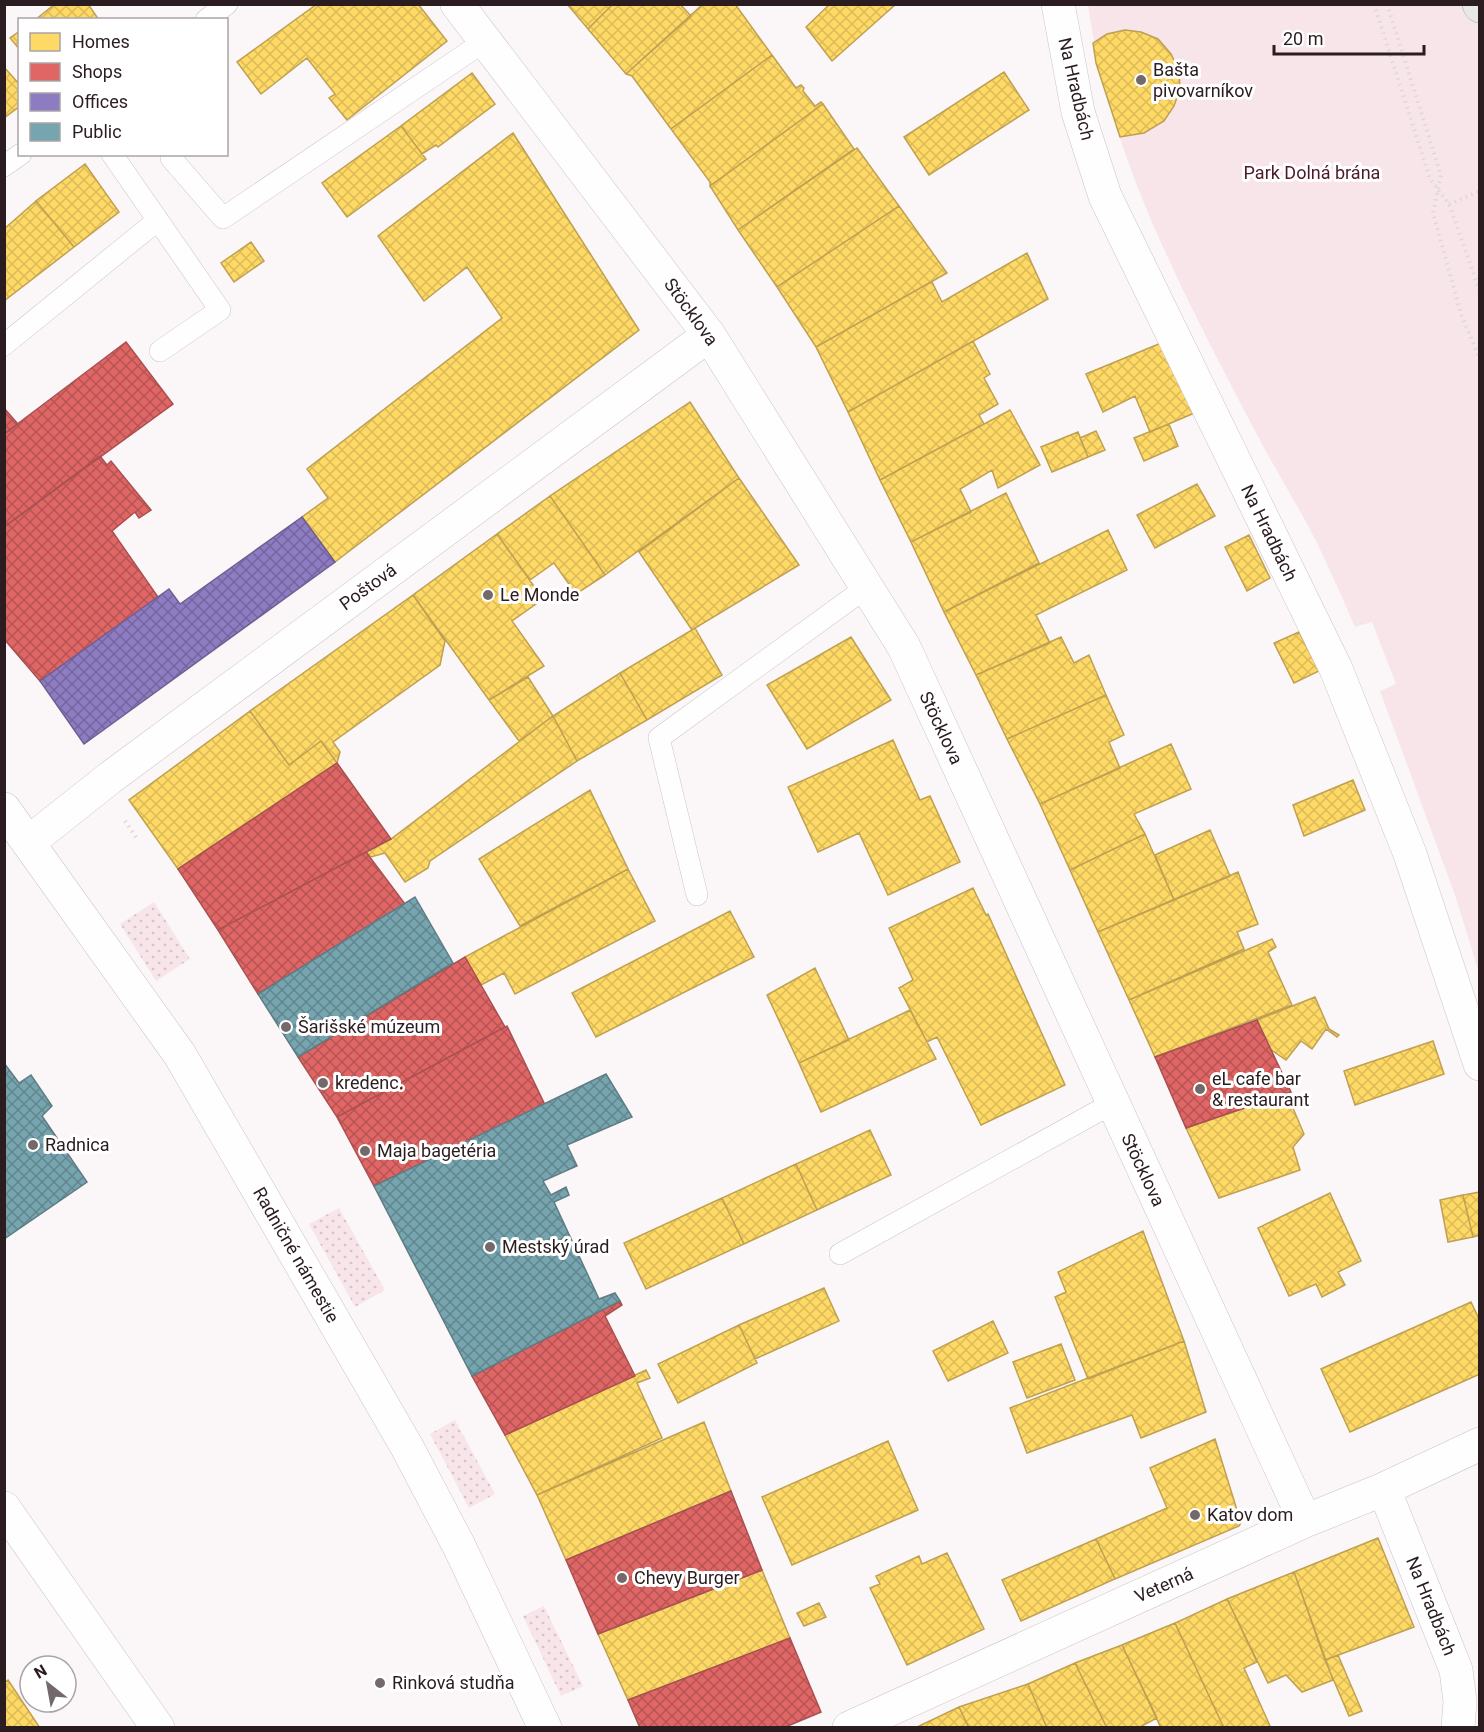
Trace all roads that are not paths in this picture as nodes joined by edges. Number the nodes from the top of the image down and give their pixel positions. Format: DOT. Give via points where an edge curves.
graph roads {
  1 [pos="227,4"];
  2 [pos="457,4"];
  3 [pos="1058,4"];
  4 [pos="209,18"];
  5 [pos="485,41"];
  6 [pos="18,156"];
  7 [pos="113,156"];
  8 [pos="171,158"];
  9 [pos="4,166"];
  10 [pos="158,220"];
  11 [pos="710,335"];
  12 [pos="4,345"];
  13 [pos="160,351"];
  14 [pos="867,587"];
  15 [pos="4,809"];
  16 [pos="29,842"];
  17 [pos="697,895"];
  18 [pos="1479,1064"];
  19 [pos="1113,1103"];
  20 [pos="840,1254"];
  21 [pos="1479,1444"];
  22 [pos="1384,1489"];
  23 [pos="4,1508"];
  24 [pos="1305,1521"];
  25 [pos="158,1728"];
  26 [pos="545,1728"];
  27 [pos="849,1728"];
  28 [pos="1458,1728"];
  1 -- 4 [label="lane"];
  2 -- 5 [label="street, Stöcklova"];
  3 -- 18 [label="street, Na Hradbách" via="1078,112 1105,196 1336,669 1410,855"];
  5 -- 8 [label="lane" via="223,218"];
  5 -- 11 [label="street, Stöcklova"];
  6 -- 9 [label="lane"];
  7 -- 10 [label="lane"];
  10 -- 12 [label="lane"];
  10 -- 13 [label="lane" via="220,310"];
  11 -- 14 [label="street, Stöcklova"];
  11 -- 16 [label="street, Poštová" via="120,770"];
  14 -- 17 [label="lane" via="659,738"];
  14 -- 19 [label="street, Stöcklova" via="904,647"];
  15 -- 16 [label="street, Radničné námestie"];
  16 -- 26 [label="street, Radničné námestie" via="180,1055 352,1350 459,1545"];
  19 -- 20 [label="lane"];
  19 -- 24 [label="street, Stöcklova"];
  21 -- 22 [label="street, Veterná"];
  22 -- 24 [label="street, Veterná"];
  22 -- 28 [label="street, Na Hradbách" via="1456,1670"];
  23 -- 25 [label="street"];
  24 -- 27 [label="street, Veterná"];
}
